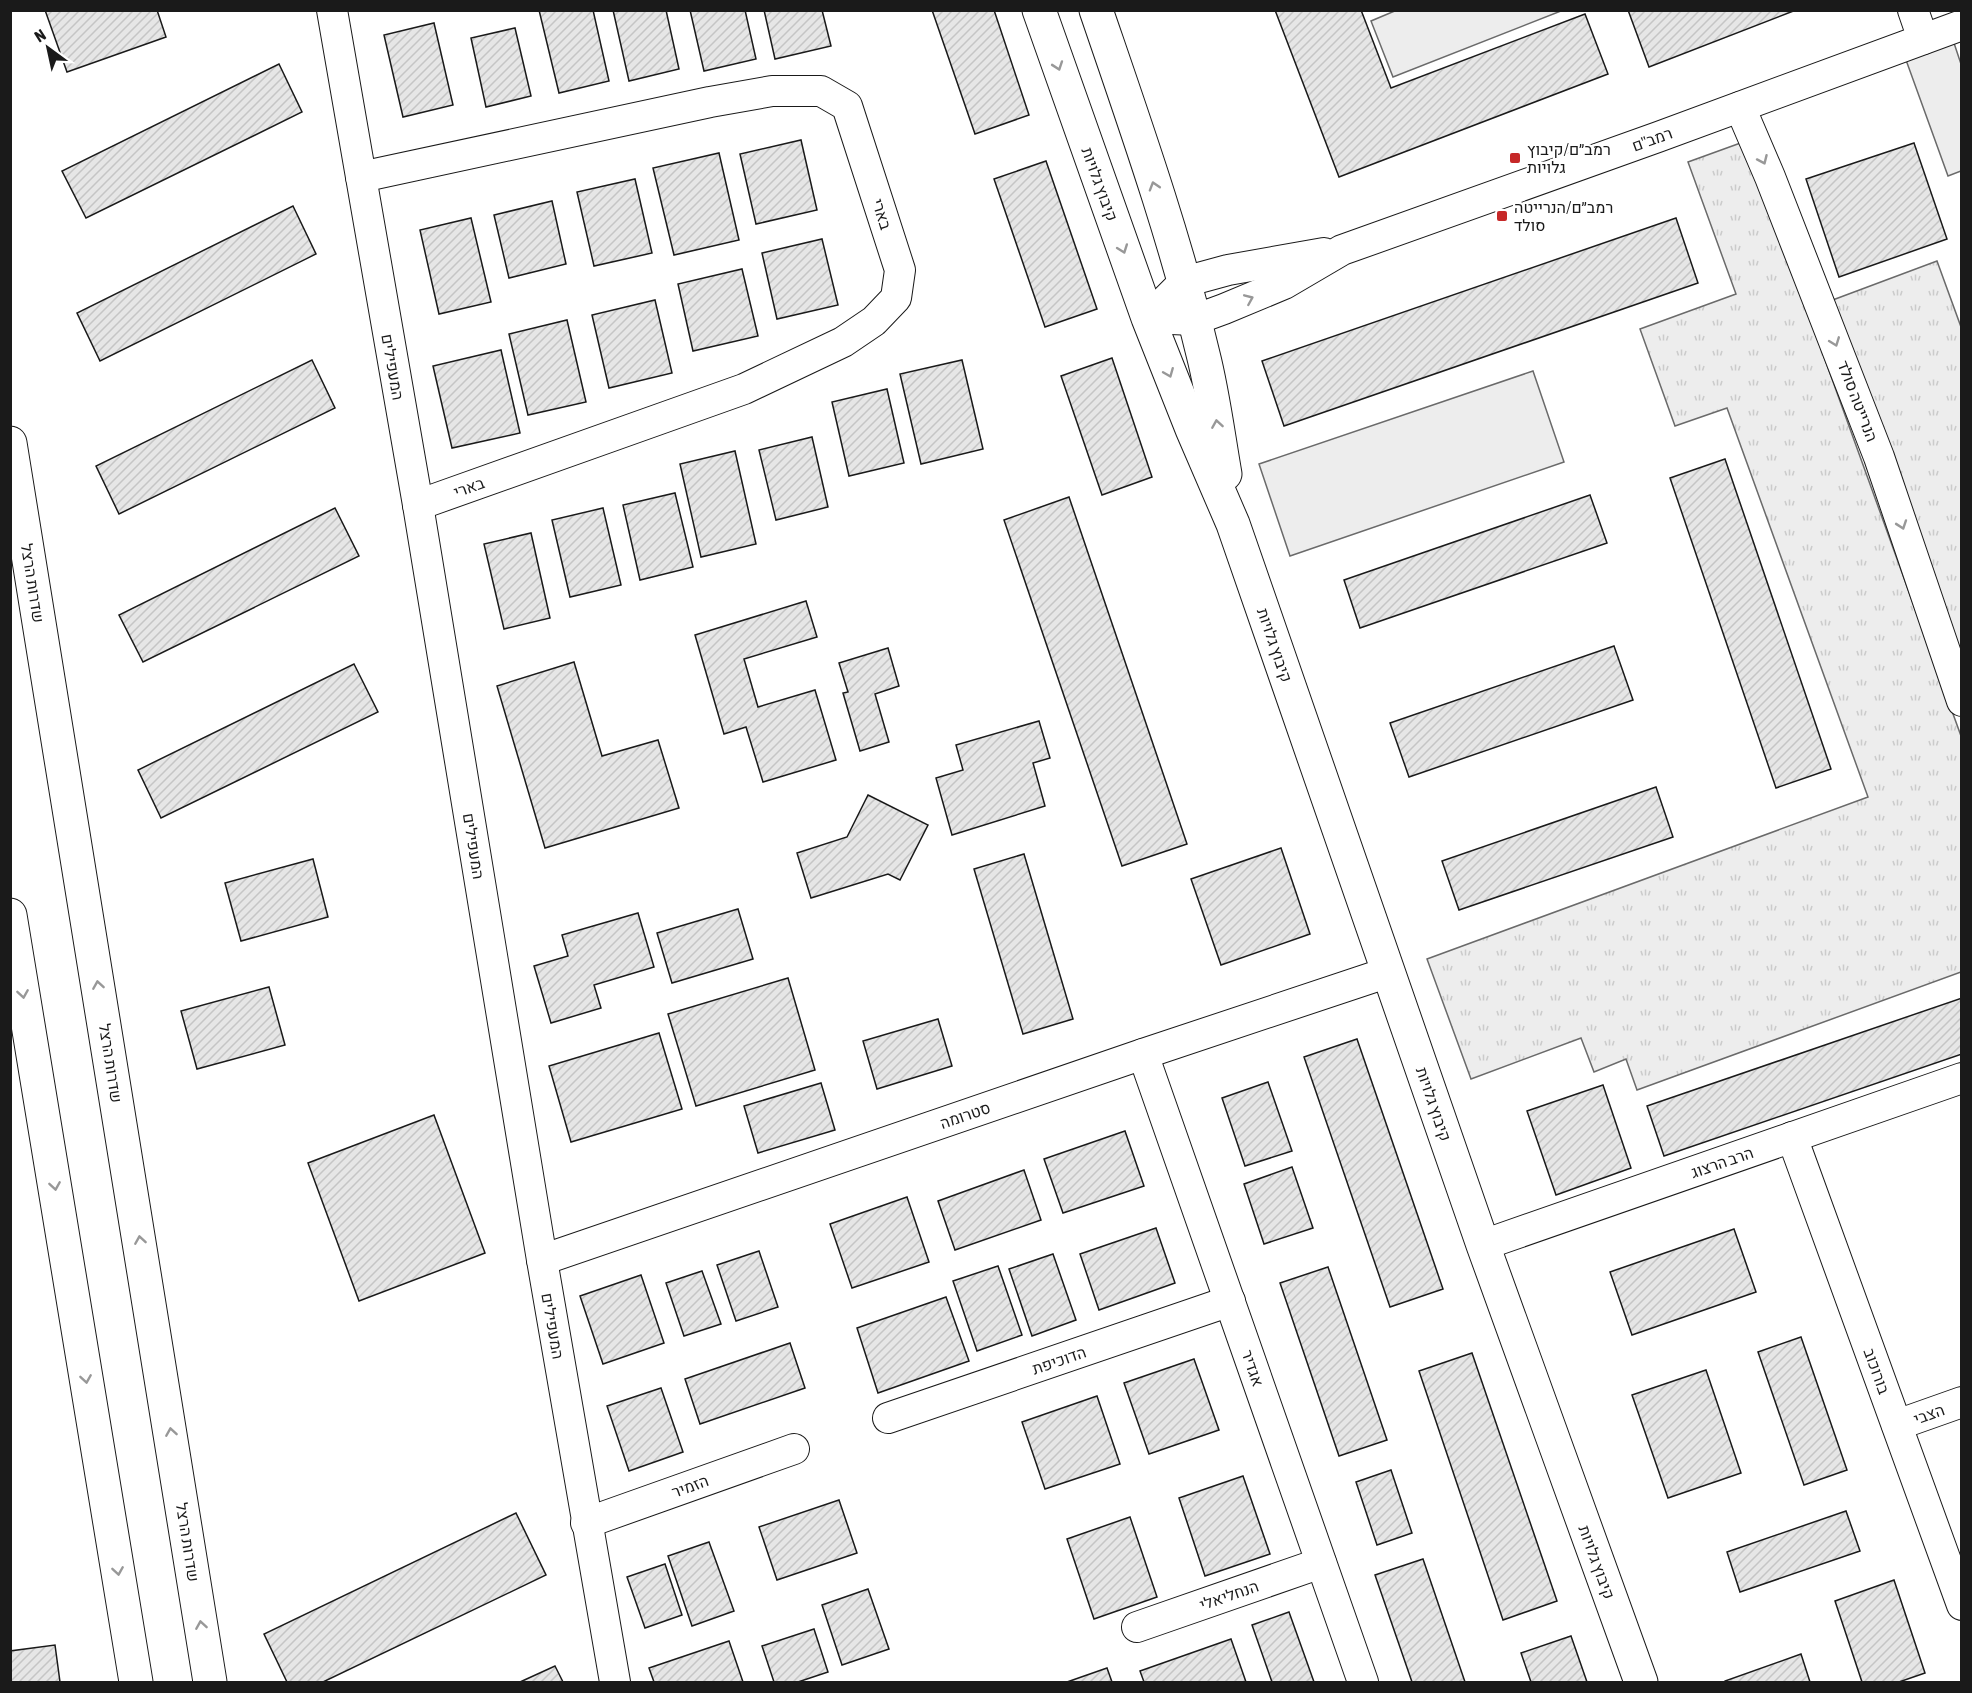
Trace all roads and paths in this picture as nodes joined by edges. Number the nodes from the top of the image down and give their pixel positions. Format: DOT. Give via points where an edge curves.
graph roads {
  1 [pos="332,10"];
  2 [pos="1039,10"];
  3 [pos="1096,10"];
  4 [pos="1913,10"];
  5 [pos="1962,25"];
  6 [pos="1923,39"];
  7 [pos="1740,107"];
  8 [pos="361,177"];
  9 [pos="1342,250"];
  10 [pos="1184,282"];
  11 [pos="1148,318"];
  12 [pos="1194,320"];
  13 [pos="10,443"];
  14 [pos="417,505"];
  15 [pos="1233,524"];
  16 [pos="1962,701"];
  17 [pos="10,915"];
  18 [pos="1389,972"];
  19 [pos="1143,1054"];
  20 [pos="1962,1078"];
  21 [pos="1792,1137"];
  22 [pos="1483,1245"];
  23 [pos="542,1260"];
  24 [pos="1230,1301"];
  25 [pos="1962,1402"];
  26 [pos="888,1418"];
  27 [pos="1897,1425"];
  28 [pos="794,1449"];
  29 [pos="586,1523"];
  30 [pos="1322,1563"];
  31 [pos="1962,1605"];
  32 [pos="1137,1627"];
  33 [pos="136,1683"];
  34 [pos="210,1683"];
  35 [pos="615,1683"];
  36 [pos="1364,1683"];
  37 [pos="1641,1683"];
  1 -- 8 [label="street, המעפילים"];
  2 -- 11 [label="street, קיבוץ גלויות, one-way"];
  10 -- 3 [label="street, קיבוץ גלויות, one-way"];
  4 -- 6 [label="street"];
  5 -- 6 [label="street, רמב\"ם"];
  6 -- 7 [label="street, רמב\"ם"];
  7 -- 9 [label="street, רמב\"ם"];
  7 -- 16 [label="street, הנרייטה סולד, one-way" via="1879,457"];
  8 -- 14 [label="street, המעפילים"];
  8 -- 14 [label="street, בארי" via="710,102 772,91 820,91 847,106 900,270 896,298 874,321 833,346 744,389"];
  9 -- 10 [label="street, רמב\"ם" via="1251,265"];
  12 -- 9 [label="street, רמב\"ם, one-way" via="1284,284"];
  10 -- 11 [label="street, רמב\"ם"];
  10 -- 12 [label="street, קיבוץ גלויות"];
  11 -- 12 [label="street, רמב\"ם"];
  11 -- 15 [label="street, קיבוץ גלויות, one-way"];
  15 -- 12 [label="street, קיבוץ גלויות, one-way" via="1214,404"];
  34 -- 13 [label="street, שדרות הרצל, one-way"];
  14 -- 23 [label="street, המעפילים"];
  15 -- 18 [label="street, קיבוץ גלויות"];
  17 -- 33 [label="street, one-way"];
  18 -- 19 [label="street, סטרומה"];
  18 -- 22 [label="street, קיבוץ גלויות"];
  19 -- 23 [label="street, סטרומה"];
  19 -- 24 [label="street, אגדיר"];
  20 -- 21 [label="street, הרב הרצוג"];
  21 -- 22 [label="street, הרב הרצוג"];
  21 -- 27 [label="street, בורוכוב"];
  22 -- 37 [label="street, קיבוץ גלויות"];
  23 -- 29 [label="street, המעפילים"];
  24 -- 26 [label="street, הדוכיפת"];
  24 -- 30 [label="street, אגדיר"];
  25 -- 27 [label="street, הצבי"];
  27 -- 31 [label="street, בורוכוב"];
  28 -- 29 [label="street, הזמיר"];
  29 -- 35 [label="street, המעפילים"];
  30 -- 32 [label="street, הנחליאלי"];
  30 -- 36 [label="street, אגדיר"];
}
